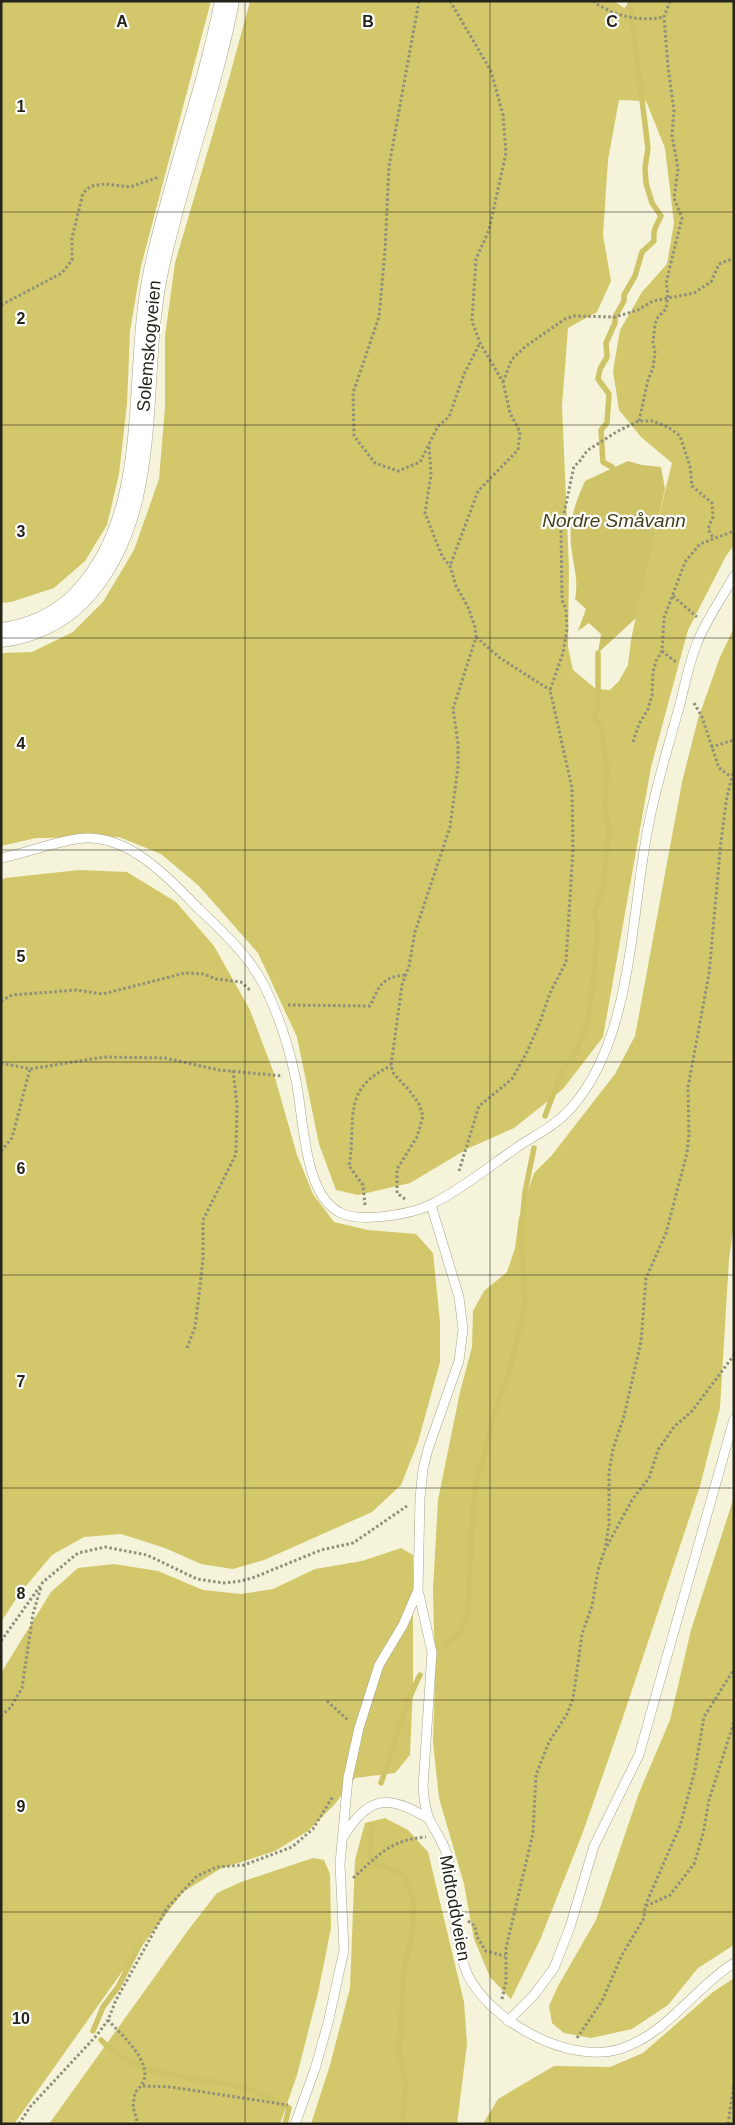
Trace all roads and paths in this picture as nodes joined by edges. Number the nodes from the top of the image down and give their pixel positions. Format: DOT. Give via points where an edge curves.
graph roads {
  1 [pos="227,1"];
  2 [pos="419,1"];
  3 [pos="450,1"];
  4 [pos="593,1"];
  5 [pos="670,1"];
  6 [pos="664,17"];
  7 [pos="184,168"];
  8 [pos="734,258"];
  9 [pos="667,298"];
  10 [pos="1,305"];
  11 [pos="480,343"];
  12 [pos="503,382"];
  13 [pos="639,421"];
  14 [pos="430,444"];
  15 [pos="734,531"];
  16 [pos="713,538"];
  17 [pos="450,566"];
  18 [pos="734,576"];
  19 [pos="673,596"];
  20 [pos="707,624"];
  21 [pos="1,636"];
  22 [pos="476,638"];
  23 [pos="686,679"];
  24 [pos="550,690"];
  25 [pos="734,740"];
  26 [pos="633,742"];
  27 [pos="711,747"];
  28 [pos="734,770"];
  29 [pos="731,777"];
  30 [pos="1,858"];
  31 [pos="406,975"];
  32 [pos="268,992"];
  33 [pos="1,1001"];
  34 [pos="273,1004"];
  35 [pos="1,1063"];
  36 [pos="392,1066"];
  37 [pos="30,1069"];
  38 [pos="233,1070"];
  39 [pos="296,1078"];
  40 [pos="1,1151"];
  41 [pos="453,1191"];
  42 [pos="431,1205"];
  43 [pos="415,1209"];
  44 [pos="366,1218"];
  45 [pos="187,1348"];
  46 [pos="734,1355"];
  47 [pos="734,1419"];
  48 [pos="420,1498"];
  49 [pos="605,1549"];
  50 [pos="43,1582"];
  51 [pos="418,1590"];
  52 [pos="1,1641"];
  53 [pos="734,1669"];
  54 [pos="327,1701"];
  55 [pos="1,1716"];
  56 [pos="734,1722"];
  57 [pos="360,1728"];
  58 [pos="348,1778"];
  59 [pos="430,1819"];
  60 [pos="440,1836"];
  61 [pos="342,1839"];
  62 [pos="341,1888"];
  63 [pos="645,1906"];
  64 [pos="455,1916"];
  65 [pos="505,1956"];
  66 [pos="734,1963"];
  67 [pos="498,2012"];
  68 [pos="108,2020"];
  69 [pos="508,2021"];
  70 [pos="569,2048"];
  71 [pos="734,2083"];
  72 [pos="143,2086"];
  73 [pos="301,2107"];
  74 [pos="19,2124"];
  75 [pos="138,2124"];
  76 [pos="295,2124"];
  77 [pos="728,2124"];
  1 -- 7 [label="street, Solemskogveien"];
  2 -- 14 [label="path" via="389,166 379,317 353,393 354,436 374,463 398,472 420,462"];
  3 -- 11 [label="path" via="491,71 503,115 506,153 489,230 476,259 472,321"];
  4 -- 6 [label="path" via="626,17"];
  5 -- 6 [label="path"];
  6 -- 9 [label="path" via="673,90 672,135 678,169 674,198 682,218 666,283"];
  7 -- 10 [label="path" via="130,187 91,186 83,193 72,238 72,260 62,273"];
  7 -- 21 [label="street, Solemskogveien" via="155,273 138,458 128,506 115,543 98,574 61,613 42,624"];
  8 -- 9 [label="path" via="719,264 711,282 694,293"];
  9 -- 12 [label="path" via="653,300 638,310 615,317 574,316 565,319 512,359"];
  9 -- 13 [label="path" via="666,309 655,324 653,368"];
  11 -- 12 [label="path"];
  11 -- 14 [label="path" via="464,374 449,417 438,426"];
  12 -- 17 [label="path" via="510,413 520,432 518,450 478,491"];
  13 -- 16 [label="path" via="652,421 680,436 690,466 692,486 712,503 708,528"];
  13 -- 24 [label="path" via="588,450 573,470 561,528 562,600 567,629"];
  14 -- 17 [label="path" via="431,476 424,513 442,556"];
  15 -- 16 [label="path"];
  16 -- 19 [label="path" via="700,544 685,562"];
  17 -- 22 [label="path" via="475,627"];
  18 -- 20 [label="lane"];
  19 -- 20 [label="path"];
  19 -- 26 [label="path" via="664,618 662,651 652,672 652,695"];
  20 -- 23 [label="lane" via="697,642"];
  22 -- 24 [label="path" via="500,658"];
  22 -- 31 [label="path" via="453,709 458,767 450,827 415,932"];
  23 -- 27 [label="path"];
  23 -- 41 [label="lane" via="650,815 619,1011 609,1044 595,1074 575,1104 553,1126"];
  24 -- 41 [label="path" via="572,788 573,850 566,962 512,1079 479,1106"];
  25 -- 27 [label="path"];
  27 -- 29 [label="path" via="719,768"];
  28 -- 29 [label="path"];
  29 -- 49 [label="path" via="718,868 709,974 688,1087 687,1153 666,1233 646,1278 640,1342 609,1472 609,1525"];
  30 -- 32 [label="lane" via="76,839 95,838 128,849 170,880 233,942 257,971"];
  31 -- 34 [label="path" via="392,976 379,985 370,1006"];
  31 -- 36 [label="path"];
  32 -- 33 [label="path" via="254,992 240,982 185,973 103,994 76,990 12,995"];
  32 -- 34 [label="lane"];
  34 -- 39 [label="lane"];
  35 -- 37 [label="path"];
  36 -- 43 [label="path" via="394,1074 420,1104 423,1116 417,1137 397,1169 397,1193"];
  36 -- 44 [label="path" via="376,1072 361,1087 351,1120 349,1166 363,1185"];
  37 -- 38 [label="path" via="113,1057 165,1058"];
  37 -- 40 [label="path" via="12,1138"];
  38 -- 39 [label="path"];
  38 -- 45 [label="path" via="237,1105 236,1154 203,1220 203,1258 197,1311"];
  39 -- 44 [label="lane" via="312,1173 318,1189 338,1212"];
  41 -- 42 [label="lane"];
  42 -- 43 [label="lane"];
  42 -- 48 [label="lane" via="458,1297 462,1330 459,1361 428,1450"];
  43 -- 44 [label="lane"];
  46 -- 49 [label="path" via="692,1412 674,1426 658,1450 649,1478 632,1500"];
  47 -- 69 [label="lane" via="639,1755 594,1846 554,1968 534,1995"];
  48 -- 50 [label="path" via="353,1543 321,1550 241,1581 224,1583 197,1579 148,1555 105,1547 78,1553"];
  48 -- 51 [label="lane"];
  49 -- 65 [label="path" via="582,1634 573,1699 549,1742 536,1776 533,1833"];
  50 -- 52 [label="path"];
  50 -- 55 [label="path" via="33,1614 22,1688 11,1707"];
  51 -- 57 [label="lane" via="403,1625 379,1664"];
  51 -- 59 [label="lane" via="432,1652 423,1766 424,1801"];
  53 -- 63 [label="path" via="704,1717 695,1770 680,1826"];
  54 -- 57 [label="path"];
  56 -- 63 [label="path" via="709,1800 694,1864 670,1895"];
  57 -- 58 [label="lane"];
  58 -- 61 [label="lane"];
  58 -- 68 [label="path" via="330,1799 314,1829 292,1847 244,1865 217,1866 197,1876 168,1908"];
  59 -- 60 [label="lane, Midtoddveien"];
  59 -- 61 [label="lane" via="399,1803 380,1803 357,1816"];
  60 -- 62 [label="path" via="398,1842 371,1860"];
  60 -- 64 [label="lane, Midtoddveien" via="449,1862"];
  61 -- 62 [label="lane"];
  62 -- 73 [label="lane" via="344,1950 315,2069"];
  63 -- 70 [label="path" via="644,1918 622,1955 602,2001"];
  64 -- 65 [label="path" via="472,1922 486,1951"];
  64 -- 67 [label="lane, Midtoddveien" via="467,1973"];
  65 -- 67 [label="path" via="506,1982"];
  66 -- 70 [label="lane, Midtoddveien" via="666,2022 636,2042 608,2052 582,2052"];
  67 -- 69 [label="lane, Midtoddveien"];
  68 -- 72 [label="path" via="143,2061 146,2075"];
  68 -- 74 [label="path" via="30,2107"];
  69 -- 70 [label="lane, Midtoddveien" via="535,2036"];
  71 -- 77 [label="path"];
  72 -- 73 [label="path" via="171,2087"];
  72 -- 75 [label="path" via="135,2092 133,2107"];
  73 -- 76 [label="lane"];
}
